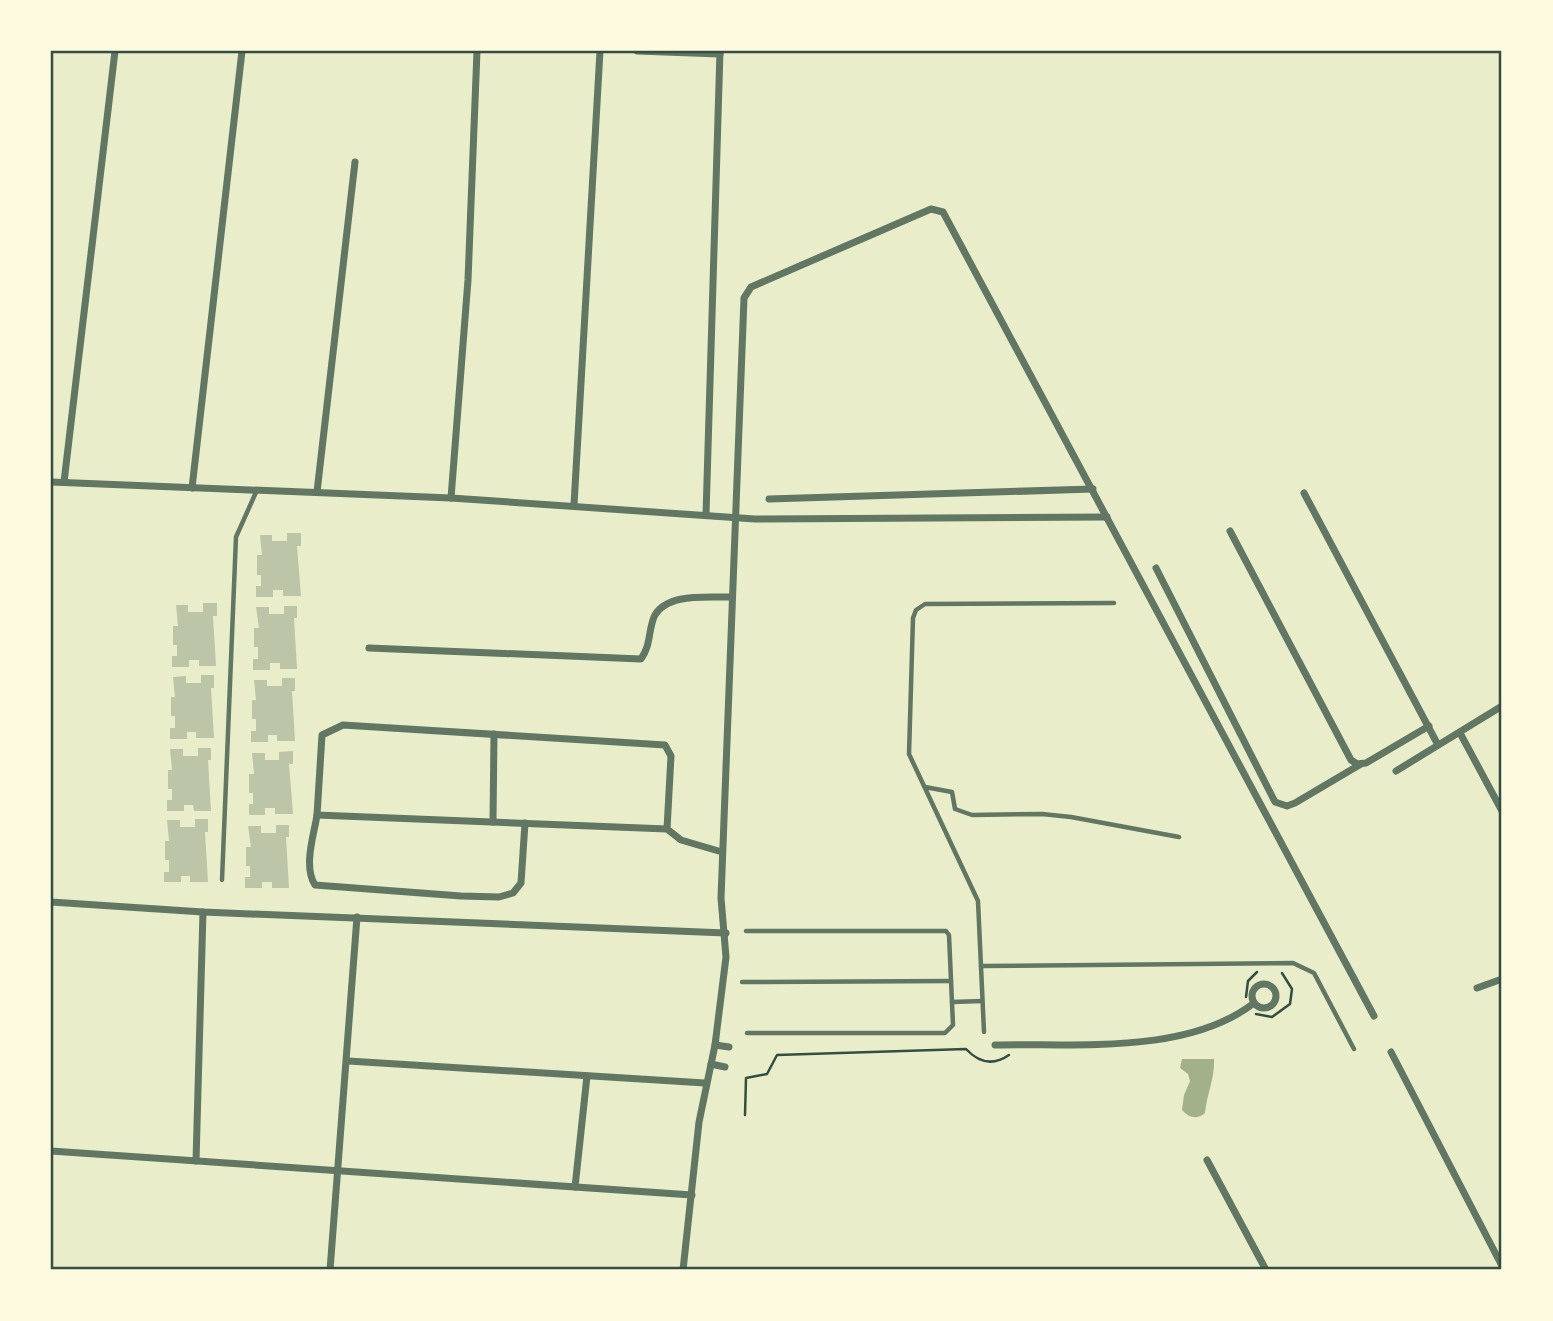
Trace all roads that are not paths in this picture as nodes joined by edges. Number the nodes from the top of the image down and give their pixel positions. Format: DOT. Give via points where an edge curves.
graph roads {
  1 [pos="115,51"];
  2 [pos="242,51"];
  3 [pos="477,51"];
  4 [pos="600,51"];
  5 [pos="637,51"];
  6 [pos="720,52"];
  7 [pos="355,162"];
  8 [pos="51,482"];
  9 [pos="64,482"];
  10 [pos="192,488"];
  11 [pos="257,489"];
  12 [pos="1093,489"];
  13 [pos="317,492"];
  14 [pos="1304,493"];
  15 [pos="451,498"];
  16 [pos="769,499"];
  17 [pos="574,505"];
  18 [pos="706,515"];
  19 [pos="734,517"];
  20 [pos="1108,517"];
  21 [pos="1230,531"];
  22 [pos="1156,568"];
  23 [pos="731,597"];
  24 [pos="1114,603"];
  25 [pos="369,648"];
  26 [pos="1502,706"];
  27 [pos="1429,726"];
  28 [pos="1460,733"];
  29 [pos="494,734"];
  30 [pos="1438,746"];
  31 [pos="1361,764"];
  32 [pos="1396,771"];
  33 [pos="924,787"];
  34 [pos="1502,811"];
  35 [pos="317,814"];
  36 [pos="493,822"];
  37 [pos="525,823"];
  38 [pos="667,829"];
  39 [pos="1180,837"];
  40 [pos="722,852"];
  41 [pos="222,880"];
  42 [pos="51,902"];
  43 [pos="203,912"];
  44 [pos="357,917"];
  45 [pos="746,931"];
  46 [pos="726,933"];
  47 [pos="981,966"];
  48 [pos="1502,979"];
  49 [pos="951,981"];
  50 [pos="742,982"];
  51 [pos="1477,988"];
  52 [pos="982,1001"];
  53 [pos="952,1002"];
  54 [pos="1254,1003"];
  55 [pos="1374,1016"];
  56 [pos="984,1032"];
  57 [pos="747,1033"];
  58 [pos="715,1045"];
  59 [pos="995,1045"];
  60 [pos="729,1047"];
  61 [pos="1354,1049"];
  62 [pos="1391,1052"];
  63 [pos="348,1061"];
  64 [pos="711,1064"];
  65 [pos="725,1067"];
  66 [pos="587,1076"];
  67 [pos="705,1083"];
  68 [pos="51,1151"];
  69 [pos="1207,1160"];
  70 [pos="196,1161"];
  71 [pos="338,1171"];
  72 [pos="575,1187"];
  73 [pos="692,1195"];
  74 [pos="1502,1266"];
  75 [pos="330,1270"];
  76 [pos="683,1270"];
  77 [pos="1266,1270"];
  1 -- 9 [label="street"];
  2 -- 10 [label="street"];
  3 -- 15 [label="street" via="468,280"];
  4 -- 17 [label="street"];
  5 -- 6 [label="street"];
  6 -- 18 [label="street"];
  7 -- 13 [label="street"];
  8 -- 9 [label="street"];
  9 -- 10 [label="street"];
  10 -- 11 [label="street"];
  11 -- 13 [label="street"];
  11 -- 41 [label="lane" via="236,537"];
  12 -- 16 [label="street"];
  12 -- 19 [label="street" via="938,208 746,292"];
  12 -- 20 [label="street"];
  13 -- 15 [label="street"];
  14 -- 27 [label="street"];
  15 -- 17 [label="street"];
  17 -- 18 [label="street"];
  18 -- 19 [label="street"];
  19 -- 20 [label="street"];
  19 -- 23 [label="street"];
  20 -- 55 [label="street"];
  21 -- 31 [label="street" via="1351,760"];
  22 -- 31 [label="street" via="1275,802 1295,803"];
  23 -- 25 [label="street" via="684,598 663,605 641,659"];
  23 -- 40 [label="street"];
  24 -- 33 [label="lane" via="925,604 916,610 911,639 909,754"];
  26 -- 28 [label="street"];
  27 -- 30 [label="street"];
  27 -- 31 [label="street"];
  28 -- 30 [label="street"];
  28 -- 34 [label="street"];
  29 -- 35 [label="street" via="343,725 331,729 322,735"];
  29 -- 36 [label="street"];
  29 -- 38 [label="street" via="665,745 671,756"];
  30 -- 32 [label="street"];
  33 -- 39 [label="lane" via="951,792 955,808 972,815 1042,814"];
  33 -- 47 [label="lane" via="978,901"];
  35 -- 36 [label="street"];
  35 -- 37 [label="street" via="310,863 315,885 461,896 513,893 521,883"];
  36 -- 37 [label="street"];
  37 -- 38 [label="street"];
  38 -- 40 [label="street" via="681,840"];
  40 -- 46 [label="street"];
  42 -- 43 [label="street"];
  43 -- 44 [label="street"];
  43 -- 70 [label="street"];
  44 -- 46 [label="street"];
  44 -- 63 [label="street"];
  45 -- 49 [label="lane" via="946,931"];
  46 -- 58 [label="street"];
  47 -- 52 [label="lane"];
  47 -- 61 [label="lane" via="1293,963 1314,972"];
  48 -- 51 [label="street"];
  49 -- 50 [label="lane"];
  49 -- 53 [label="lane"];
  52 -- 53 [label="lane"];
  52 -- 56 [label="lane"];
  53 -- 57 [label="lane" via="953,1025 945,1033"];
  54 -- 59 [label="street" via="1206,1028 1168,1040"];
  58 -- 60 [label="street"];
  58 -- 64 [label="street"];
  62 -- 74 [label="street"];
  63 -- 66 [label="street"];
  63 -- 71 [label="street"];
  64 -- 65 [label="street"];
  64 -- 67 [label="street"];
  66 -- 67 [label="street"];
  66 -- 72 [label="street"];
  67 -- 73 [label="street"];
  68 -- 70 [label="street"];
  69 -- 77 [label="street"];
  70 -- 71 [label="street"];
  71 -- 72 [label="street"];
  71 -- 75 [label="street"];
  72 -- 73 [label="street"];
  73 -- 76 [label="street"];
}
